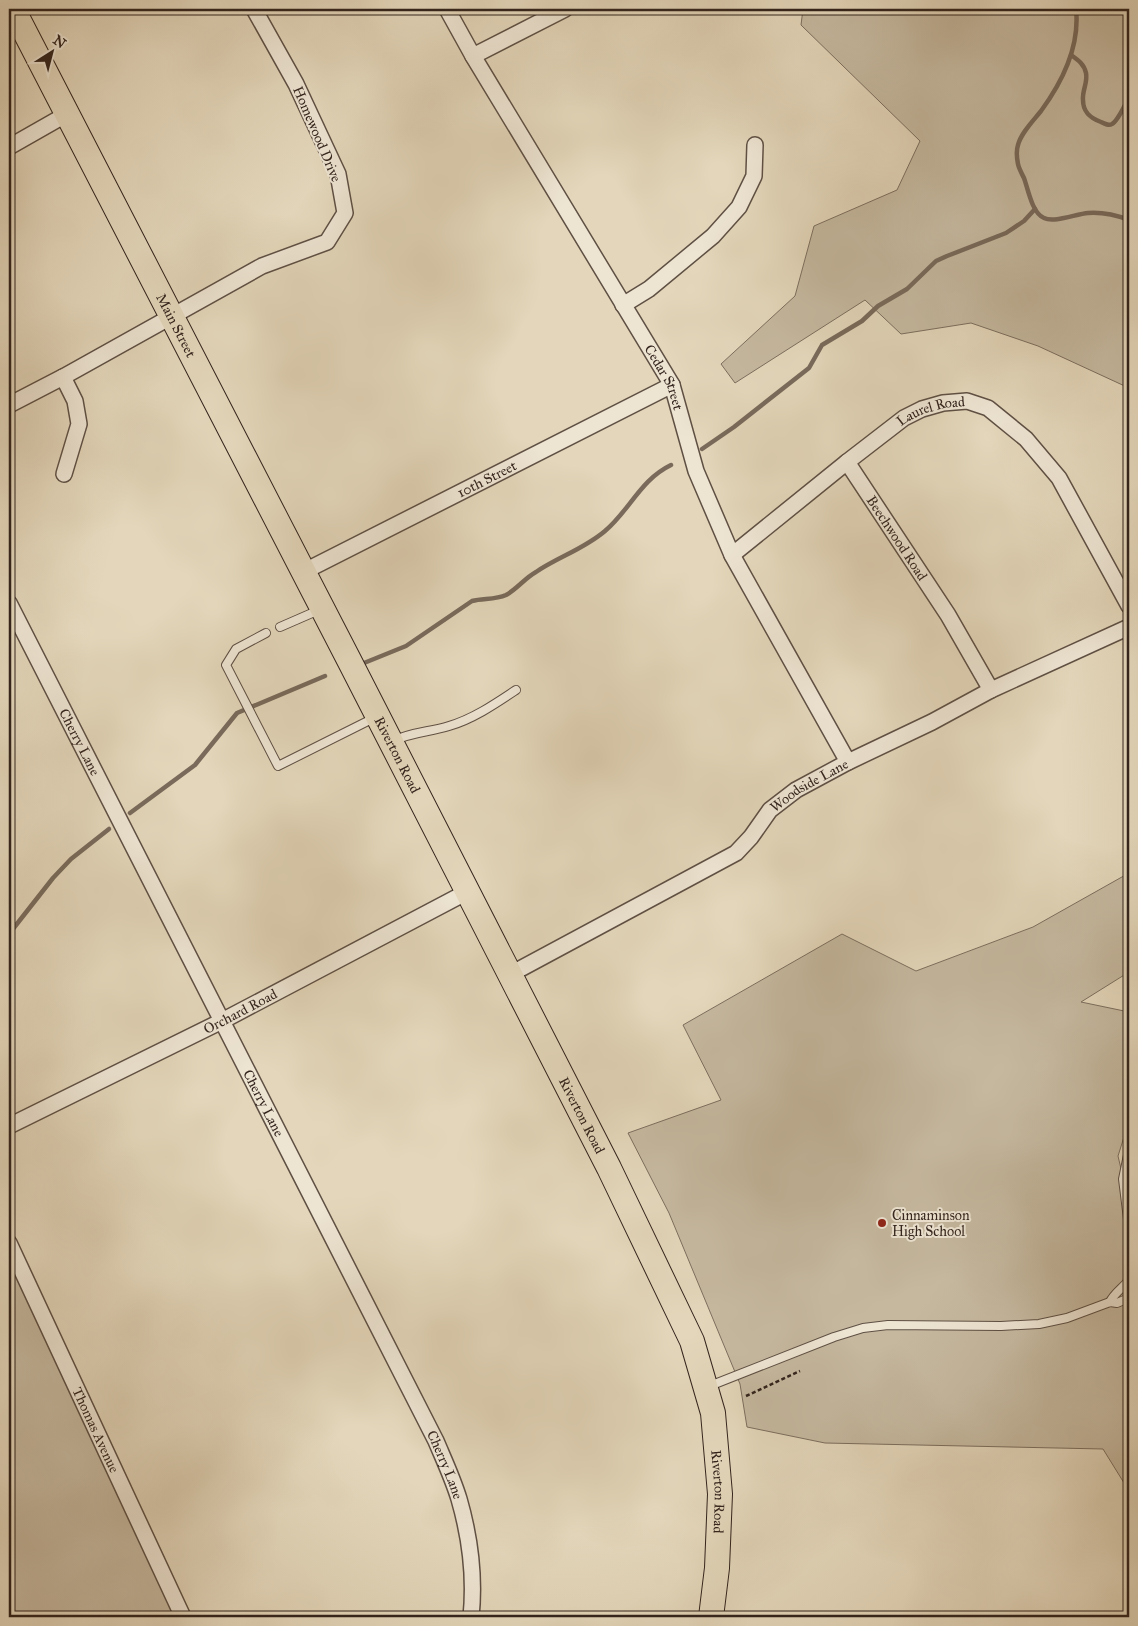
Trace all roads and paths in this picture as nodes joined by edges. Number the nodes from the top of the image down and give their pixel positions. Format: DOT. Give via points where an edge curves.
graph roads {
  1 [pos="13,9"];
  2 [pos="254,9"];
  3 [pos="447,9"];
  4 [pos="565,9"];
  5 [pos="473,56"];
  6 [pos="66,114"];
  7 [pos="755,145"];
  8 [pos="9,148"];
  9 [pos="623,305"];
  10 [pos="172,317"];
  11 [pos="63,377"];
  12 [pos="672,385"];
  13 [pos="9,405"];
  14 [pos="847,462"];
  15 [pos="64,474"];
  16 [pos="732,555"];
  17 [pos="303,572"];
  18 [pos="9,604"];
  19 [pos="1129,606"];
  20 [pos="322,609"];
  21 [pos="280,627"];
  22 [pos="1129,627"];
  23 [pos="266,633"];
  24 [pos="339,642"];
  25 [pos="516,690"];
  26 [pos="991,690"];
  27 [pos="378,716"];
  28 [pos="391,742"];
  29 [pos="848,762"];
  30 [pos="467,892"];
  31 [pos="509,975"];
  32 [pos="222,1021"];
  33 [pos="9,1126"];
  34 [pos="1129,1150"];
  35 [pos="1129,1227"];
  36 [pos="9,1243"];
  37 [pos="1129,1280"];
  38 [pos="1129,1298"];
  39 [pos="1129,1302"];
  40 [pos="1114,1303"];
  41 [pos="800,1371"];
  42 [pos="706,1388"];
  43 [pos="746,1396"];
  44 [pos="182,1617"];
  45 [pos="471,1617"];
  46 [pos="711,1617"];
  1 -- 6 [label="main road, Main Street"];
  2 -- 10 [label="street, Homewood Drive" via="296,84 338,174 345,213 327,242 262,266"];
  3 -- 5 [label="street, Cedar Street"];
  4 -- 5 [label="street"];
  5 -- 9 [label="street, Cedar Street"];
  6 -- 8 [label="street"];
  6 -- 10 [label="main road, Main Street"];
  7 -- 9 [label="street" via="754,176 739,207 713,236 678,266"];
  9 -- 12 [label="street, Cedar Street"];
  10 -- 11 [label="street, Homewood Drive"];
  10 -- 17 [label="main road, Main Street"];
  11 -- 13 [label="street, Homewood Drive"];
  11 -- 15 [label="street" via="75,401 79,424"];
  12 -- 16 [label="street, Cedar Street" via="696,471"];
  12 -- 17 [label="street, 10th Street"];
  14 -- 16 [label="street, Laurel Road"];
  14 -- 19 [label="street, Laurel Road" via="904,418 922,409 967,401 988,408 1026,439 1059,478"];
  14 -- 26 [label="street, Beechwood Road" via="948,615"];
  16 -- 29 [label="street, Cedar Street"];
  17 -- 20 [label="main road, Main Street"];
  18 -- 32 [label="street, Cherry Lane"];
  20 -- 21 [label="lane"];
  20 -- 24 [label="main road, Main Street"];
  22 -- 26 [label="street, Woodside Lane"];
  23 -- 27 [label="lane" via="236,649 226,665 278,766"];
  24 -- 27 [label="main road, Riverton Road"];
  25 -- 28 [label="lane" via="461,722"];
  26 -- 29 [label="street, Woodside Lane"];
  27 -- 28 [label="main road, Riverton Road"];
  28 -- 30 [label="main road, Riverton Road"];
  29 -- 31 [label="street, Woodside Lane" via="796,790 770,810 736,853"];
  30 -- 31 [label="main road, Riverton Road"];
  30 -- 32 [label="street, Orchard Road"];
  31 -- 42 [label="main road, Riverton Road" via="613,1176 686,1328"];
  32 -- 33 [label="street, Orchard Road"];
  32 -- 45 [label="street, Cherry Lane" via="436,1441 458,1499 470,1550"];
  34 -- 35 [label="lane" via="1123,1179"];
  36 -- 44 [label="street, Thomas Avenue"];
  37 -- 40 [label="lane" via="1113,1295"];
  38 -- 40 [label="lane"];
  39 -- 40 [label="lane"];
  40 -- 42 [label="lane" via="1039,1324 903,1324 863,1328 834,1336"];
  41 -- 43 [label="path"];
  42 -- 46 [label="main road, Riverton Road" via="713,1413 720,1494"];
}
